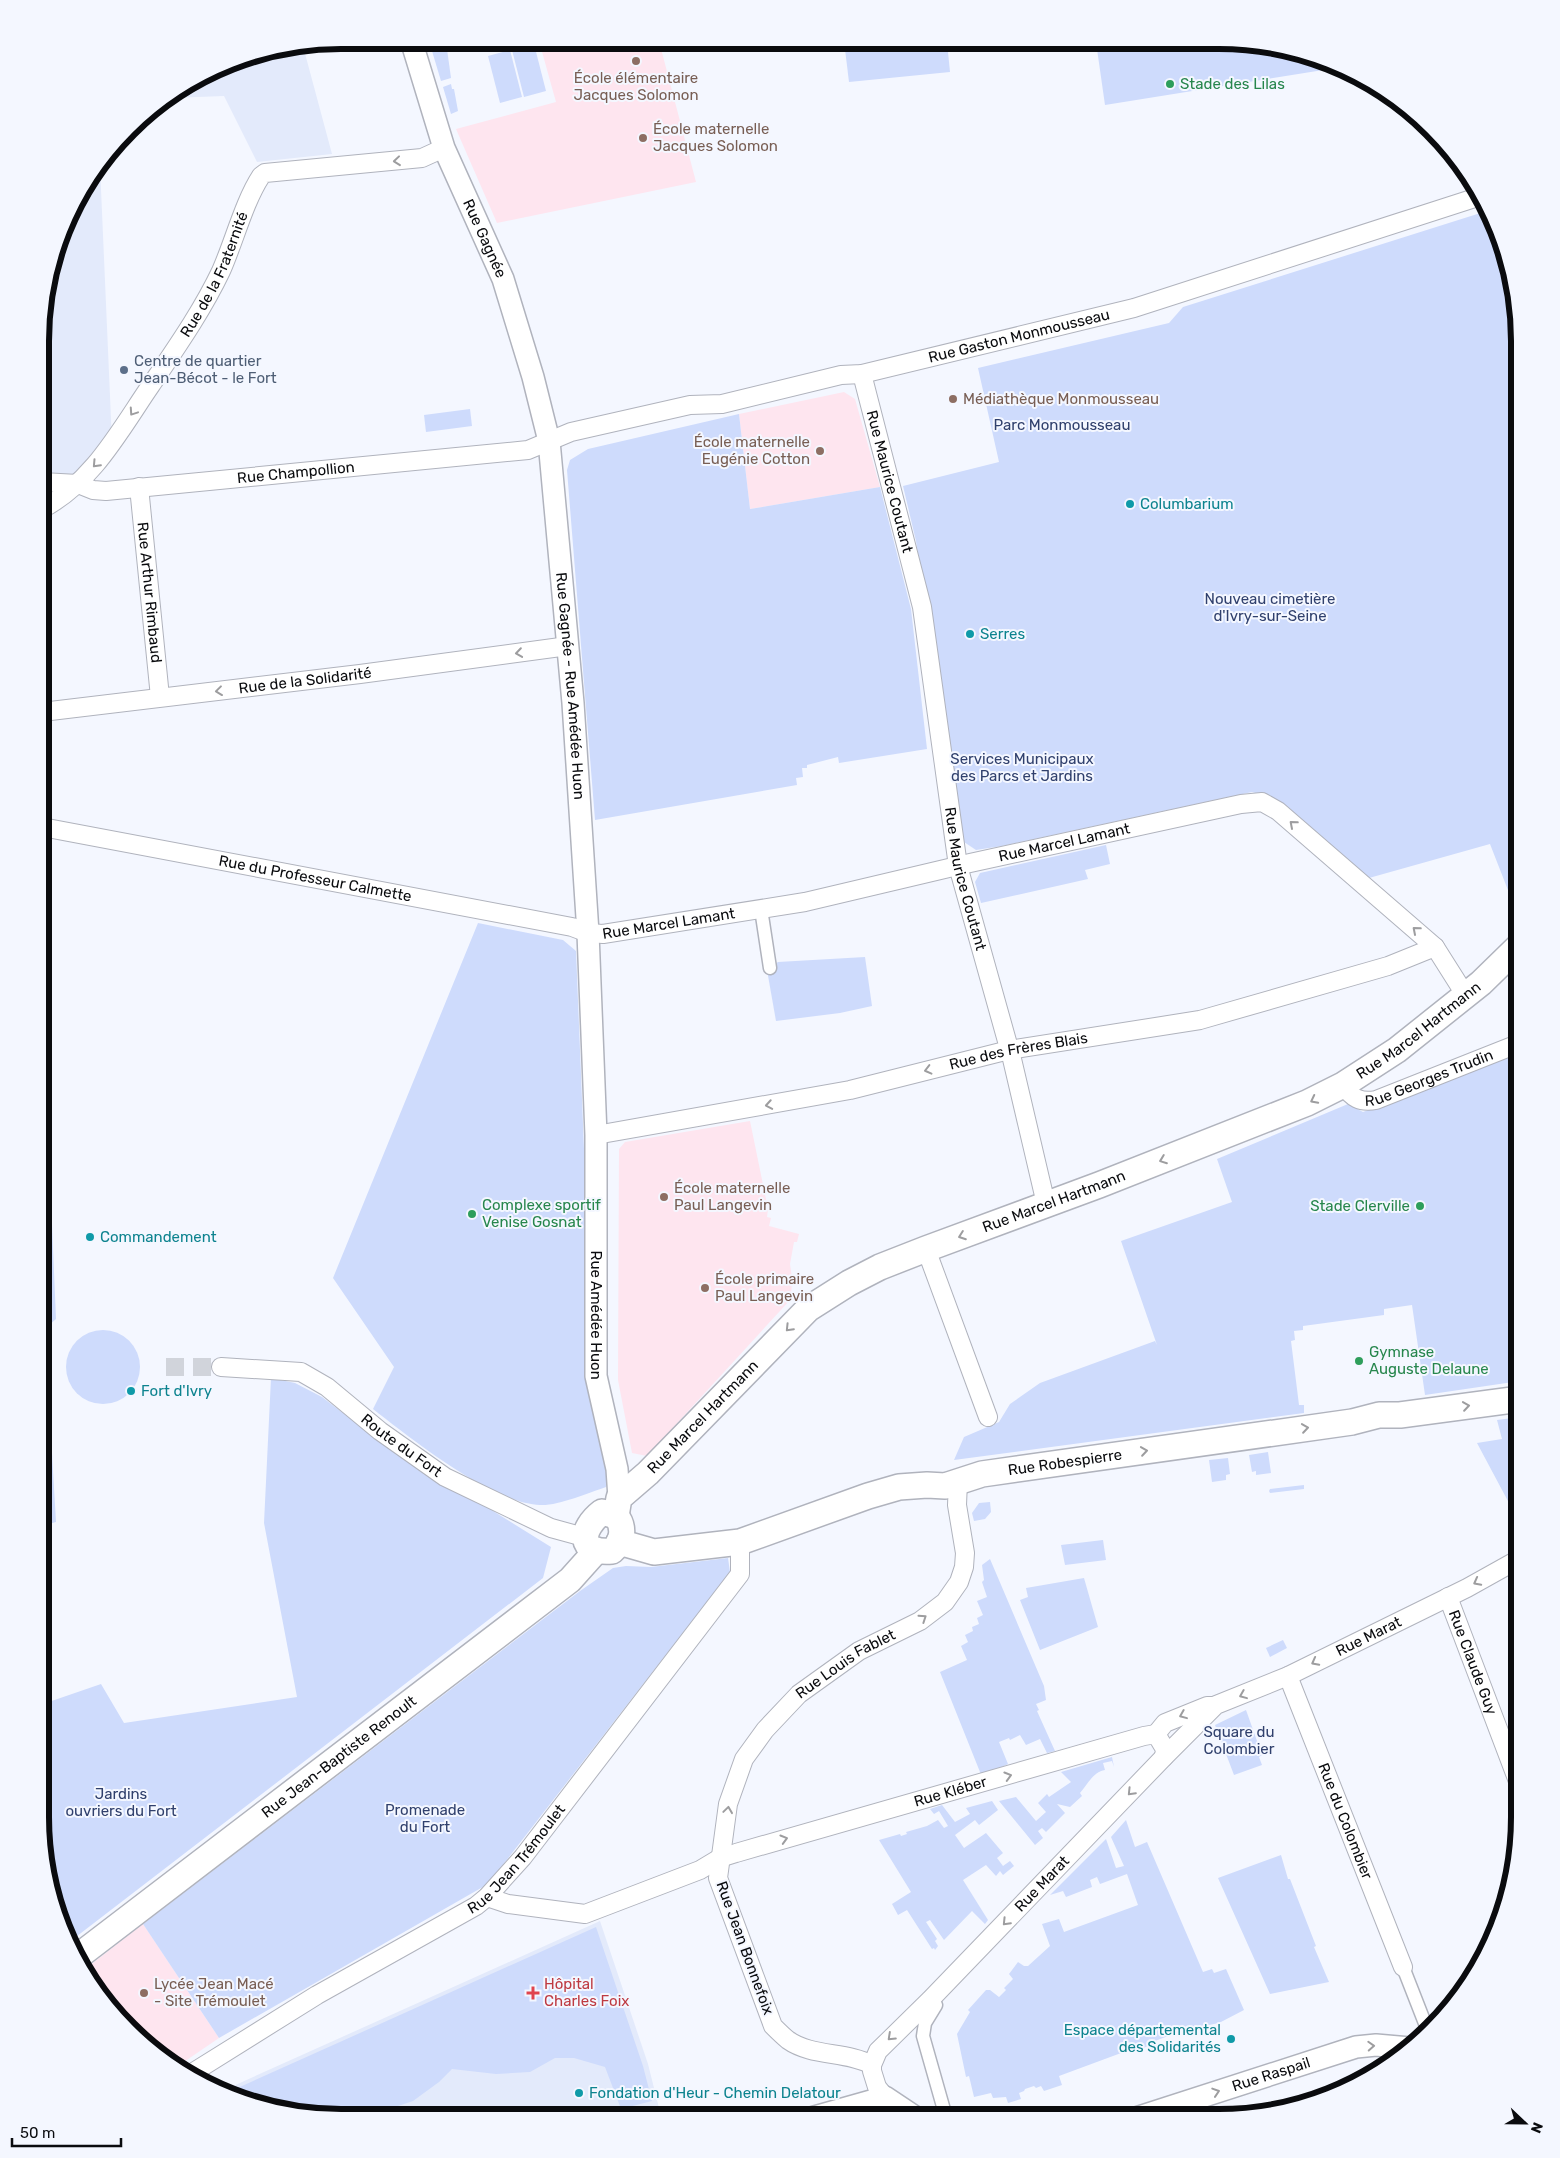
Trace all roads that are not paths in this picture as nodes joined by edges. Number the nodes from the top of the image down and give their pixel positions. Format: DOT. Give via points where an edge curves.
graph roads {
  1 [pos="413,49"];
  2 [pos="444,148"];
  3 [pos="1474,198"];
  4 [pos="862,374"];
  5 [pos="549,441"];
  6 [pos="49,482"];
  7 [pos="78,484"];
  8 [pos="139,487"];
  9 [pos="49,506"];
  10 [pos="568,646"];
  11 [pos="160,698"];
  12 [pos="49,711"];
  13 [pos="49,828"];
  14 [pos="958,866"];
  15 [pos="761,909"];
  16 [pos="588,933"];
  17 [pos="1435,947"];
  18 [pos="1511,954"];
  19 [pos="770,968"];
  20 [pos="1466,996"];
  21 [pos="1511,1047"];
  22 [pos="1009,1050"];
  23 [pos="1343,1085"];
  24 [pos="596,1135"];
  25 [pos="1046,1204"];
  26 [pos="926,1249"];
  27 [pos="221,1368"];
  28 [pos="1511,1400"];
  29 [pos="988,1416"];
  30 [pos="958,1481"];
  31 [pos="617,1507"];
  32 [pos="620,1542"];
  33 [pos="740,1542"];
  34 [pos="590,1544"];
  35 [pos="1511,1564"];
  36 [pos="1448,1596"];
  37 [pos="1288,1676"];
  38 [pos="1216,1705"];
  39 [pos="1156,1734"];
  40 [pos="1164,1757"];
  41 [pos="1511,1763"];
  42 [pos="720,1858"];
  43 [pos="487,1897"];
  44 [pos="83,1953"];
  45 [pos="1403,1967"];
  46 [pos="933,2003"];
  47 [pos="1425,2025"];
  48 [pos="1399,2047"];
  49 [pos="872,2065"];
  50 [pos="197,2071"];
  51 [pos="885,2098"];
  52 [pos="844,2109"];
  53 [pos="902,2109"];
  54 [pos="944,2109"];
  55 [pos="1164,2109"];
  1 -- 2 [label="street, Rue Gagnée"];
  2 -- 5 [label="street, Rue Gagnée" via="503,280"];
  2 -- 7 [label="street, Rue de la Fraternité, one-way" via="422,158 265,173 261,176 225,263 203,305 103,457"];
  3 -- 4 [label="street, Rue Gaston Monmousseau" via="1134,308"];
  4 -- 5 [label="street, Rue Gaston Monmousseau" via="841,375 722,404 690,405 571,432"];
  4 -- 14 [label="street, Rue Maurice Coutant" via="922,607"];
  5 -- 8 [label="street, Rue Champollion" via="528,450"];
  5 -- 10 [label="street, Rue Gagnée - Rue Amédée Huon"];
  6 -- 7 [label="street, Rue Champollion"];
  7 -- 8 [label="street, Rue Champollion" via="106,491"];
  7 -- 9 [label="street, Rue de la Fraternité"];
  8 -- 11 [label="street, Rue Arthur Rimbaud"];
  10 -- 11 [label="street, Rue de la Solidarité, one-way"];
  10 -- 16 [label="street, Rue Gagnée - Rue Amédée Huon"];
  11 -- 12 [label="street, Rue de la Solidarité"];
  13 -- 16 [label="street, Rue du Professeur Calmette" via="572,927"];
  14 -- 15 [label="street, Rue Marcel Lamant" via="805,902"];
  17 -- 14 [label="street, Rue Marcel Lamant, one-way" via="1278,811 1262,802"];
  14 -- 22 [label="street, Rue Maurice Coutant"];
  15 -- 16 [label="street, Rue Marcel Lamant" via="603,934"];
  15 -- 19 [label="street"];
  16 -- 24 [label="street, Rue Amédée Huon"];
  17 -- 20 [label="street, Rue Marcel Lamant"];
  17 -- 22 [label="street, Rue des Frères Blais" via="1388,966 1200,1020"];
  18 -- 20 [label="main road, Rue Marcel Hartmann"];
  20 -- 23 [label="main road, Rue Marcel Hartmann" via="1397,1050"];
  21 -- 23 [label="street, Rue Georges Trudin" via="1376,1100 1365,1102 1352,1097"];
  22 -- 24 [label="street, Rue des Frères Blais, one-way" via="850,1090"];
  22 -- 25 [label="street, Rue Maurice Coutant"];
  23 -- 25 [label="main road, Rue Marcel Hartmann, one-way" via="1307,1104"];
  24 -- 31 [label="street, Rue Amédée Huon" via="596,1376 617,1469"];
  25 -- 26 [label="main road, Rue Marcel Hartmann, one-way"];
  26 -- 29 [label="street"];
  26 -- 31 [label="main road, Rue Marcel Hartmann, one-way" via="880,1267 808,1309"];
  27 -- 34 [label="street, Route du Fort" via="301,1372 327,1387 380,1431 445,1477"];
  30 -- 28 [label="main road, Rue Robespierre, one-way" via="982,1474 1352,1422 1379,1415"];
  30 -- 33 [label="main road, Rue Robespierre" via="945,1486 899,1487"];
  42 -- 30 [label="street, Rue Louis Fablet, one-way" via="728,1804 744,1759 764,1730 799,1694 859,1650 920,1621 945,1602 958,1582 965,1553 957,1505"];
  31 -- 32 [label="main road"];
  31 -- 34 [label="main road, Rue Jean-Baptiste Renoult" via="602,1512 586,1530"];
  32 -- 33 [label="main road, Rue Robespierre" via="654,1552"];
  32 -- 34 [label="main road" via="612,1551"];
  33 -- 43 [label="street, Rue Jean Trémoulet" via="740,1574 523,1857"];
  34 -- 44 [label="main road, Rue Jean-Baptiste Renoult" via="570,1580"];
  35 -- 36 [label="street, Rue Marat, one-way"];
  36 -- 37 [label="street, Rue Marat, one-way"];
  36 -- 41 [label="street, Rue Claude Guy"];
  37 -- 38 [label="street, Rue Marat, one-way"];
  37 -- 45 [label="street, Rue du Colombier"];
  38 -- 39 [label="street, Rue Marat, one-way" via="1165,1723"];
  38 -- 40 [label="street, Rue Marat"];
  39 -- 40 [label="street" via="1165,1750"];
  42 -- 39 [label="street, Rue Kléber, one-way"];
  40 -- 49 [label="street, Rue Marat, one-way" via="885,2043"];
  42 -- 43 [label="street, Rue Jean Bonnefoix" via="700,1870 585,1914 508,1904"];
  42 -- 49 [label="street, Rue Jean Bonnefoix" via="718,1878 773,2026 789,2041 816,2051 856,2057"];
  43 -- 50 [label="street, Rue Jean Trémoulet" via="317,1995"];
  45 -- 47 [label="street"];
  46 -- 54 [label="street" via="936,2005 923,2036"];
  55 -- 48 [label="street, Rue Raspail, one-way" via="1356,2047"];
  49 -- 51 [label="street" via="874,2080"];
  51 -- 52 [label="street"];
  51 -- 53 [label="street"];
}
